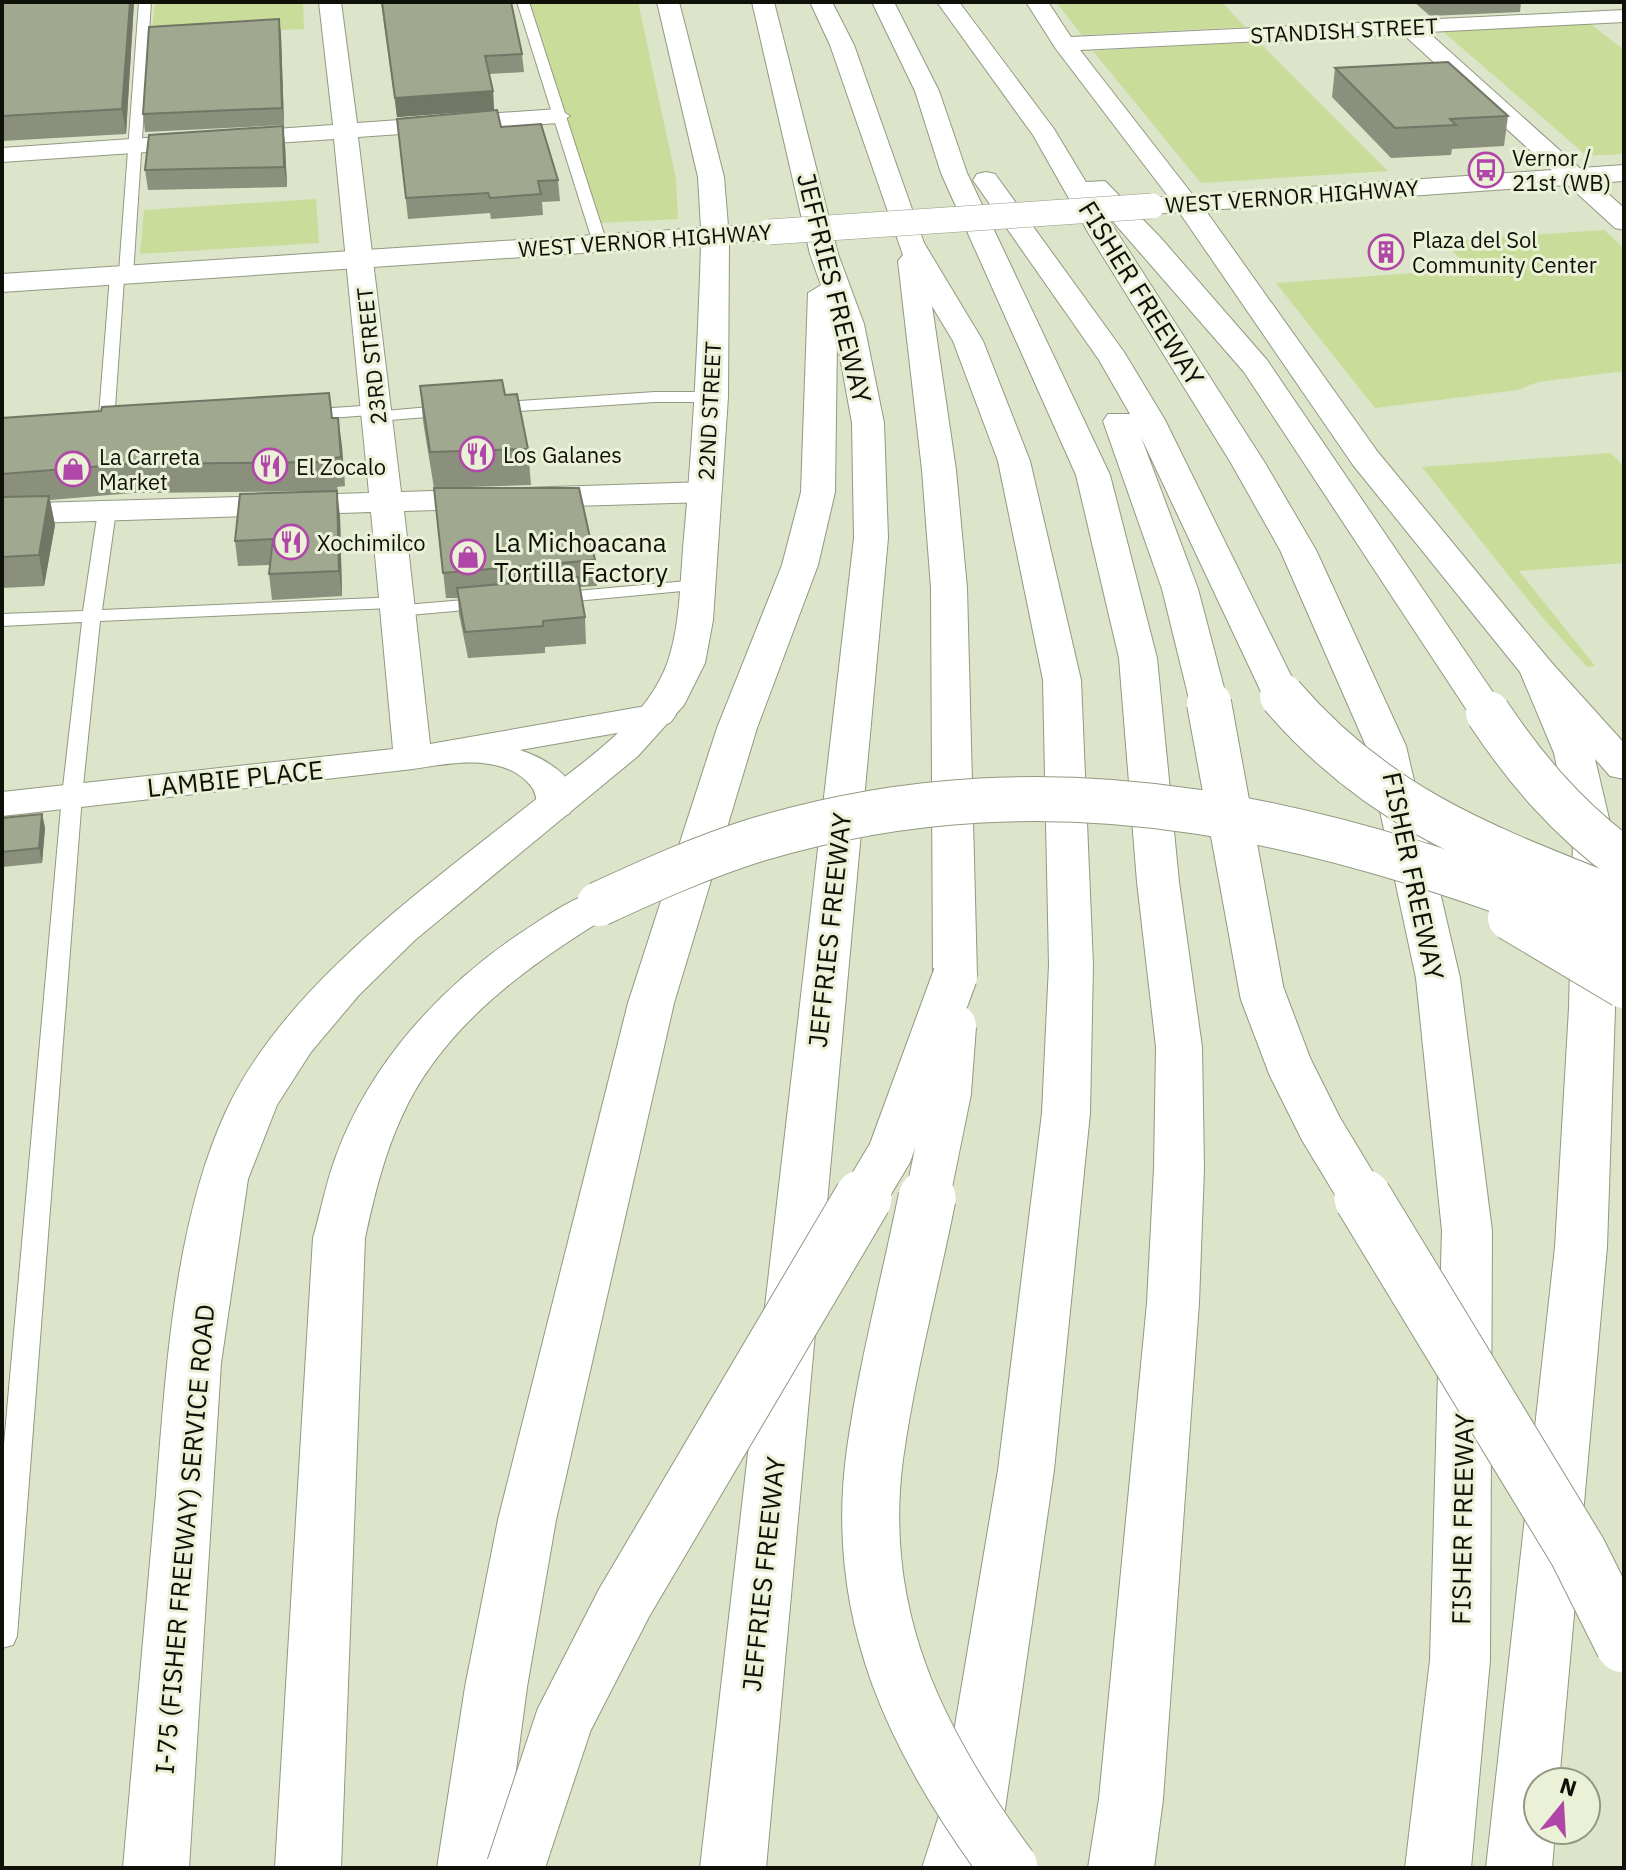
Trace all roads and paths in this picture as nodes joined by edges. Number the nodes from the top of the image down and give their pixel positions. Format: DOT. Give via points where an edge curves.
graph roads {
  1 [pos="145,2"];
  2 [pos="330,2"];
  3 [pos="523,2"];
  4 [pos="668,2"];
  5 [pos="763,2"];
  6 [pos="821,2"];
  7 [pos="883,2"];
  8 [pos="948,2"];
  9 [pos="1037,2"];
  10 [pos="1624,16"];
  11 [pos="1409,27"];
  12 [pos="1064,44"];
  13 [pos="927,91"];
  14 [pos="558,116"];
  15 [pos="343,131"];
  16 [pos="1045,134"];
  17 [pos="133,146"];
  18 [pos="2,155"];
  19 [pos="1624,173"];
  20 [pos="1574,176"];
  21 [pos="1186,203"];
  22 [pos="1624,222"];
  23 [pos="715,236"];
  24 [pos="600,243"];
  25 [pos="910,243"];
  26 [pos="824,254"];
  27 [pos="361,260"];
  28 [pos="121,275"];
  29 [pos="2,283"];
  30 [pos="1057,284"];
  31 [pos="712,397"];
  32 [pos="377,413"];
  33 [pos="292,415"];
  34 [pos="137,425"];
  35 [pos="705,492"];
  36 [pos="387,501"];
  37 [pos="107,511"];
  38 [pos="2,514"];
  39 [pos="698,585"];
  40 [pos="540,599"];
  41 [pos="508,602"];
  42 [pos="398,606"];
  43 [pos="91,617"];
  44 [pos="2,620"];
  45 [pos="1538,670"];
  46 [pos="657,715"];
  47 [pos="468,749"];
  48 [pos="413,758"];
  49 [pos="1624,767"];
  50 [pos="72,796"];
  51 [pos="2,804"];
  52 [pos="555,806"];
  53 [pos="1334,837"];
  54 [pos="1624,860"];
  55 [pos="1624,902"];
  56 [pos="1624,938"];
  57 [pos="955,976"];
  58 [pos="1624,986"];
  59 [pos="2,1636"];
  60 [pos="1624,1644"];
  61 [pos="156,1868"];
  62 [pos="308,1868"];
  63 [pos="470,1868"];
  64 [pos="515,1868"];
  65 [pos="733,1868"];
  66 [pos="955,1868"];
  67 [pos="1009,1868"];
  68 [pos="1121,1868"];
  69 [pos="1438,1868"];
  70 [pos="1519,1868"];
  1 -- 17 [label="lane"];
  2 -- 15 [label="street, 23RD STREET"];
  3 -- 14 [label="lane"];
  4 -- 23 [label="main road, 22ND STREET" via="711,177"];
  5 -- 26 [label="main road, JEFFRIES FREEWAY"];
  6 -- 25 [label="main road" via="842,45"];
  7 -- 13 [label="main road"];
  8 -- 16 [label="main road, FISHER FREEWAY"];
  9 -- 12 [label="street"];
  10 -- 11 [label="street, STANDISH STREET"];
  11 -- 12 [label="street, STANDISH STREET"];
  11 -- 20 [label="street"];
  12 -- 21 [label="street"];
  13 -- 30 [label="main road"];
  13 -- 68 [label="main road" via="954,173 1093,475 1138,658 1179,1047 1179,1168 1173,1303"];
  14 -- 15 [label="street"];
  14 -- 24 [label="lane"];
  15 -- 17 [label="street"];
  15 -- 27 [label="street, 23RD STREET"];
  16 -- 54 [label="main road, bridge" via="1150,243 1256,367 1541,788"];
  16 -- 69 [label="main road, FISHER FREEWAY" via="1298,550 1386,746 1438,978 1467,1231 1460,1660"];
  17 -- 18 [label="street"];
  17 -- 28 [label="lane"];
  19 -- 20 [label="main road, WEST VERNOR HIGHWAY"];
  20 -- 21 [label="main road, WEST VERNOR HIGHWAY"];
  20 -- 22 [label="street"];
  21 -- 23 [label="main road, WEST VERNOR HIGHWAY, bridge"];
  21 -- 45 [label="main road" via="1365,458"];
  23 -- 24 [label="main road, WEST VERNOR HIGHWAY"];
  23 -- 31 [label="main road, 22ND STREET"];
  24 -- 27 [label="main road, WEST VERNOR HIGHWAY"];
  25 -- 57 [label="main road" via="949,588"];
  25 -- 66 [label="main road" via="968,341 1022,488 1062,680 1071,965 1066,1113 1026,1470 973,1809"];
  26 -- 63 [label="main road" via="818,492 800,565 737,728 651,1003 527,1520"];
  26 -- 65 [label="main road, JEFFRIES FREEWAY" via="849,324 868,423 871,538"];
  27 -- 28 [label="main road, WEST VERNOR HIGHWAY"];
  27 -- 32 [label="street, 23RD STREET"];
  28 -- 29 [label="main road, WEST VERNOR HIGHWAY"];
  28 -- 34 [label="lane" via="99,424"];
  30 -- 55 [label="main road, bridge" via="1113,358 1149,420 1282,696 1329,751 1405,804 1482,845"];
  30 -- 60 [label="main road, bridge" via="1146,488 1180,589 1209,703 1262,993 1290,1067 1321,1129 1578,1552"];
  31 -- 32 [label="lane"];
  31 -- 35 [label="main road, 22ND STREET"];
  32 -- 33 [label="lane"];
  32 -- 36 [label="street, 23RD STREET"];
  35 -- 36 [label="street"];
  35 -- 39 [label="main road, 22ND STREET"];
  36 -- 37 [label="street"];
  36 -- 42 [label="street, 23RD STREET"];
  37 -- 38 [label="street"];
  37 -- 43 [label="lane"];
  39 -- 40 [label="lane"];
  39 -- 46 [label="main road, I-75 (FISHER FREEWAY) SERVICE ROAD" via="686,663"];
  41 -- 42 [label="lane"];
  42 -- 43 [label="lane"];
  42 -- 48 [label="street, 23RD STREET"];
  43 -- 44 [label="lane"];
  43 -- 50 [label="lane"];
  45 -- 49 [label="main road"];
  45 -- 70 [label="main road" via="1574,753 1594,844 1592,1008 1581,1247"];
  46 -- 47 [label="street, LAMBIE PLACE"];
  46 -- 52 [label="main road, I-75 (FISHER FREEWAY) SERVICE ROAD"];
  47 -- 48 [label="street, LAMBIE PLACE"];
  47 -- 52 [label="street, LAMBIE PLACE" via="539,774 552,784"];
  48 -- 50 [label="street, LAMBIE PLACE"];
  50 -- 51 [label="street, LAMBIE PLACE"];
  50 -- 59 [label="lane"];
  52 -- 61 [label="main road, I-75 (FISHER FREEWAY) SERVICE ROAD" via="399,931 343,985 293,1043 253,1105 223,1179 194,1363"];
  53 -- 56 [label="main road, bridge" via="1524,898"];
  53 -- 58 [label="main road, bridge" via="1521,924"];
  53 -- 62 [label="main road, bridge" via="1220,813 1055,799 863,814 767,837 654,877 553,929 479,985 431,1035 396,1085 362,1153 339,1238"];
  57 -- 64 [label="main road, bridge" via="890,1153 624,1603 564,1720"];
  57 -- 67 [label="main road, bridge" via="949,1092 875,1454 871,1561 878,1619 915,1718 944,1776"];
}
